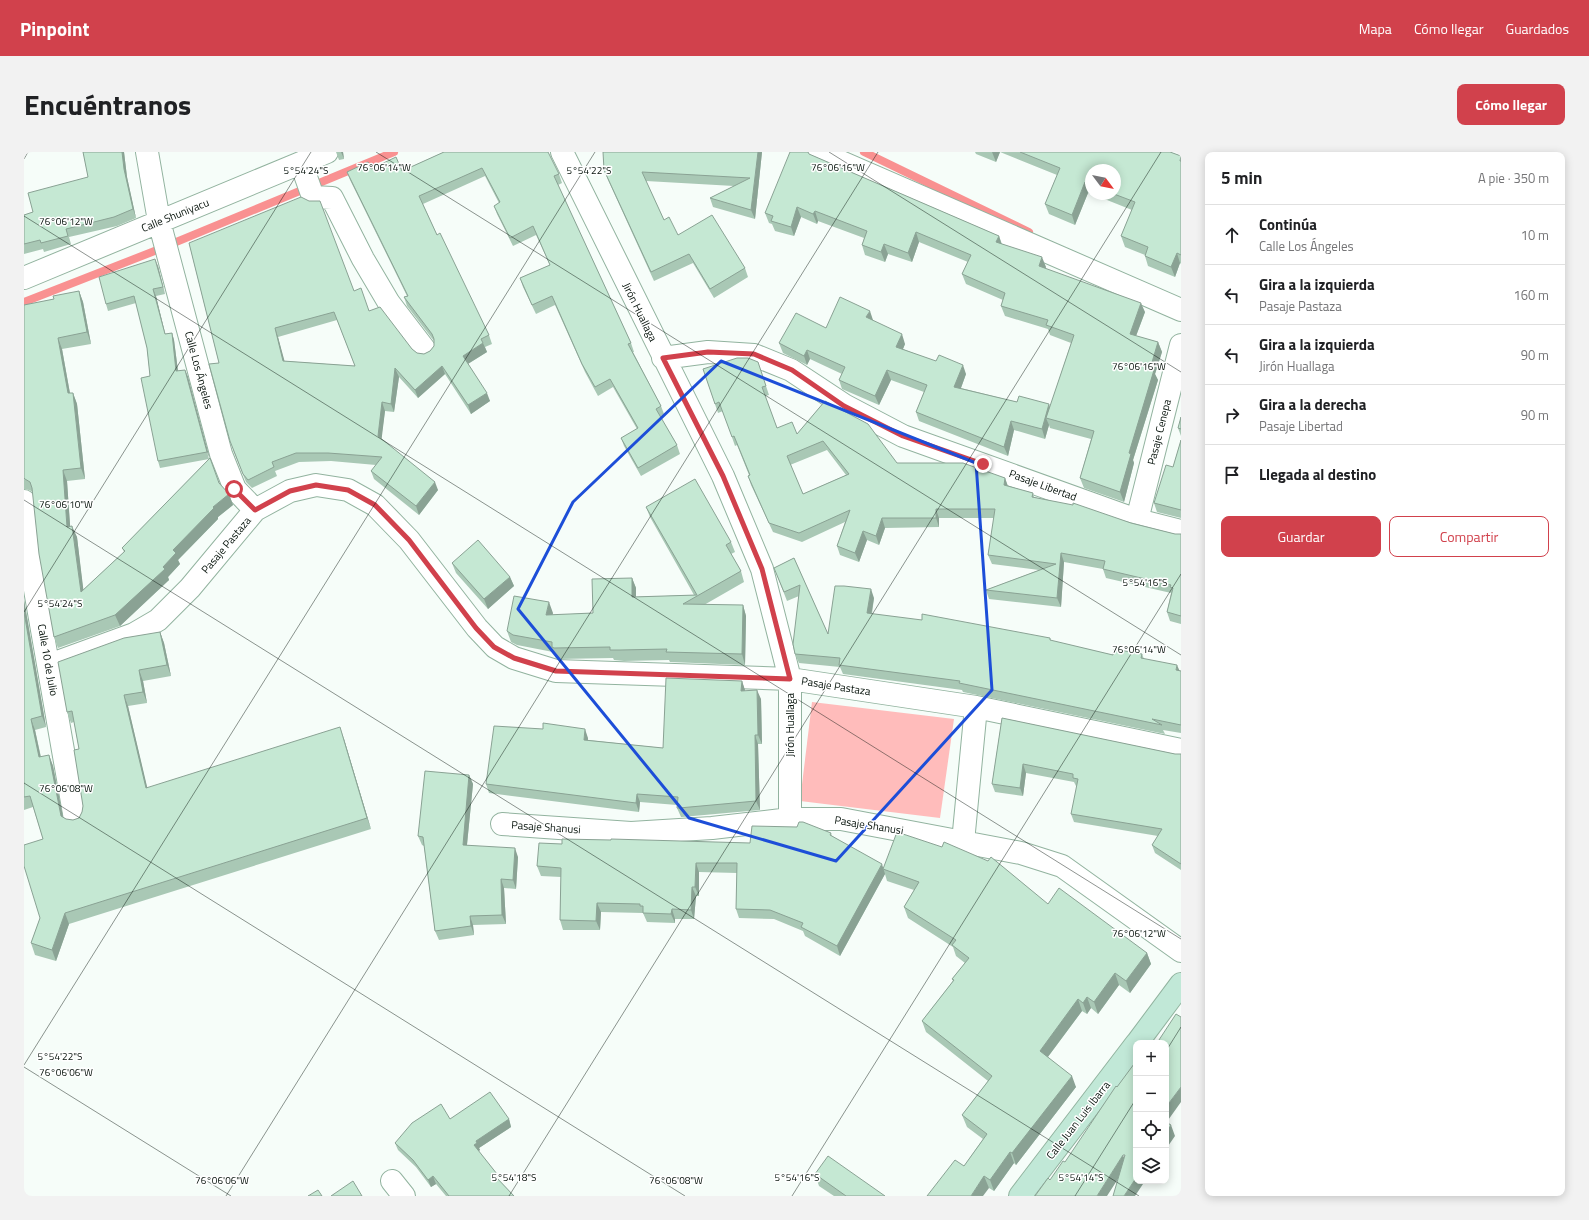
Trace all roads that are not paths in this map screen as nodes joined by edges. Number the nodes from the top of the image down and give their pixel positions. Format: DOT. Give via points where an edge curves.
graph roads {
  1 [pos="147,152"];
  2 [pos="327,152"];
  3 [pos="562,152"];
  4 [pos="818,152"];
  5 [pos="301,163"];
  6 [pos="159,221"];
  7 [pos="24,278"];
  8 [pos="1181,310"];
  9 [pos="1181,345"];
  10 [pos="425,350"];
  11 [pos="663,358"];
  12 [pos="24,501"];
  13 [pos="255,510"];
  14 [pos="1137,520"];
  15 [pos="1181,531"];
  16 [pos="49,665"];
  17 [pos="790,679"];
  18 [pos="976,707"];
  19 [pos="1181,750"];
  20 [pos="75,819"];
  21 [pos="790,819"];
  22 [pos="502,824"];
  23 [pos="963,842"];
  24 [pos="1181,951"];
  25 [pos="1181,984"];
  26 [pos="1139,1040"];
  27 [pos="1133,1048"];
  28 [pos="1020,1196"];
  1 -- 6 [label="street, Calle Los Ángeles"];
  2 -- 5 [label="street, Calle Shuniyacu"];
  3 -- 11 [label="street, Jirón Huallaga"];
  4 -- 8 [label="street"];
  5 -- 6 [label="street, Calle Shuniyacu"];
  5 -- 10 [label="street" via="314,197 332,198 389,303"];
  6 -- 7 [label="street, Calle Shuniyacu"];
  6 -- 13 [label="street, Calle Los Ángeles" via="221,454 234,489"];
  9 -- 14 [label="street, Pasaje Cenepa"];
  11 -- 14 [label="street, Pasaje Libertad" via="708,352 754,354 792,370 844,406 903,436"];
  11 -- 17 [label="street, Jirón Huallaga" via="723,476 762,569"];
  12 -- 16 [label="street, Calle 10 de Julio" via="31,567"];
  13 -- 16 [label="street, Pasaje Pastaza" via="190,588 158,620 134,634"];
  13 -- 17 [label="street, Pasaje Pastaza" via="290,491 316,485 348,490 375,505 409,540 476,628 494,647 514,658 556,671"];
  14 -- 15 [label="street, Pasaje Libertad"];
  16 -- 20 [label="street, Calle 10 de Julio"];
  17 -- 18 [label="street, Pasaje Pastaza"];
  17 -- 21 [label="street, Jirón Huallaga"];
  18 -- 19 [label="street, Pasaje Pastaza"];
  18 -- 23 [label="street"];
  21 -- 22 [label="street, Pasaje Shanusi" via="712,828 631,832"];
  21 -- 23 [label="street, Pasaje Shanusi" via="841,819"];
  23 -- 24 [label="street, Pasaje Shanusi" via="1021,853 1062,866"];
  25 -- 26 [label="street, Calle Juan Luis Ibarra"];
  27 -- 28 [label="street, Calle Juan Luis Ibarra"];
}
